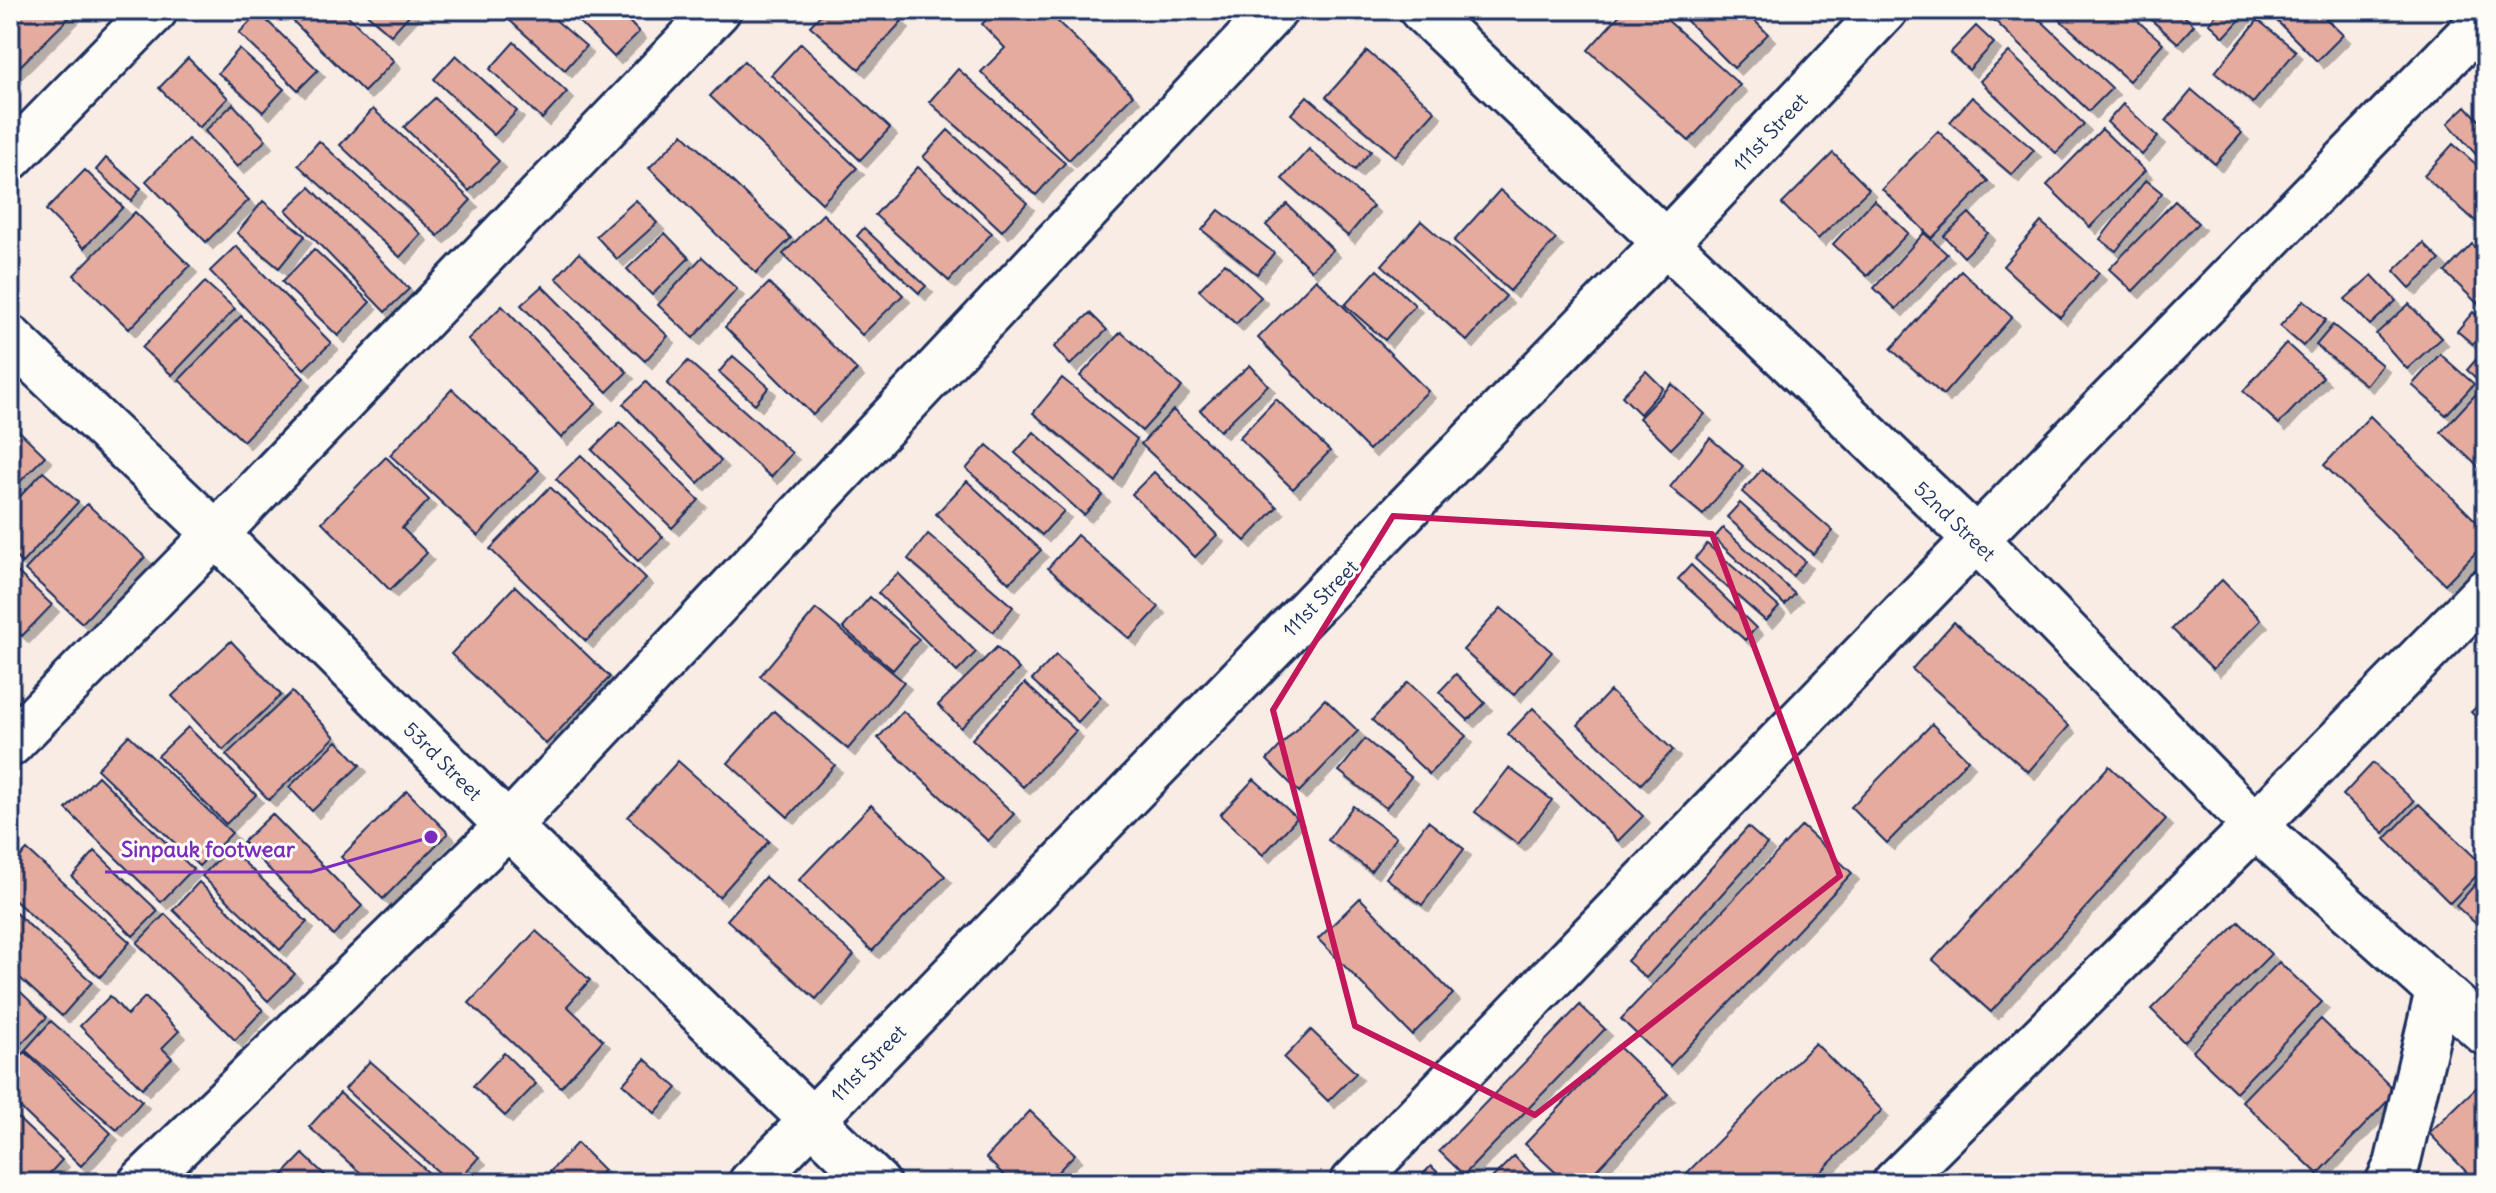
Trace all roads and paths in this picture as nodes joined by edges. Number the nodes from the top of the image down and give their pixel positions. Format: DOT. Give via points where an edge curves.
graph roads {
  1 [pos="155,10"];
  2 [pos="718,10"];
  3 [pos="1275,10"];
  4 [pos="1422,10"];
  5 [pos="1885,10"];
  6 [pos="2486,17"];
  7 [pos="10,158"];
  8 [pos="1666,242"];
  9 [pos="10,338"];
  10 [pos="216,534"];
  11 [pos="1976,539"];
  12 [pos="2486,591"];
  13 [pos="10,744"];
  14 [pos="508,826"];
  15 [pos="2255,826"];
  16 [pos="2438,991"];
  17 [pos="2486,1033"];
  18 [pos="813,1119"];
  19 [pos="141,1183"];
  20 [pos="751,1183"];
  21 [pos="877,1183"];
  22 [pos="1353,1183"];
  23 [pos="1895,1183"];
  24 [pos="2388,1183"];
  1 -- 7 [label="street"];
  2 -- 10 [label="street"];
  3 -- 14 [label="street"];
  4 -- 8 [label="street, 52nd Street"];
  5 -- 8 [label="street, 111st Street"];
  6 -- 11 [label="street"];
  8 -- 11 [label="street, 52nd Street"];
  8 -- 18 [label="street, 111st Street"];
  9 -- 10 [label="street, 53rd Street"];
  10 -- 13 [label="street"];
  10 -- 14 [label="street, 53rd Street"];
  11 -- 15 [label="street, 52nd Street"];
  11 -- 22 [label="street"];
  12 -- 15 [label="street"];
  14 -- 18 [label="street, 53rd Street"];
  14 -- 19 [label="street"];
  15 -- 16 [label="street, 52nd Street"];
  15 -- 23 [label="street"];
  16 -- 17 [label="street, 52nd Street"];
  16 -- 24 [label="street" via="2397,1165"];
  18 -- 20 [label="street, 111st Street"];
  18 -- 21 [label="street, 53rd Street"];
}
